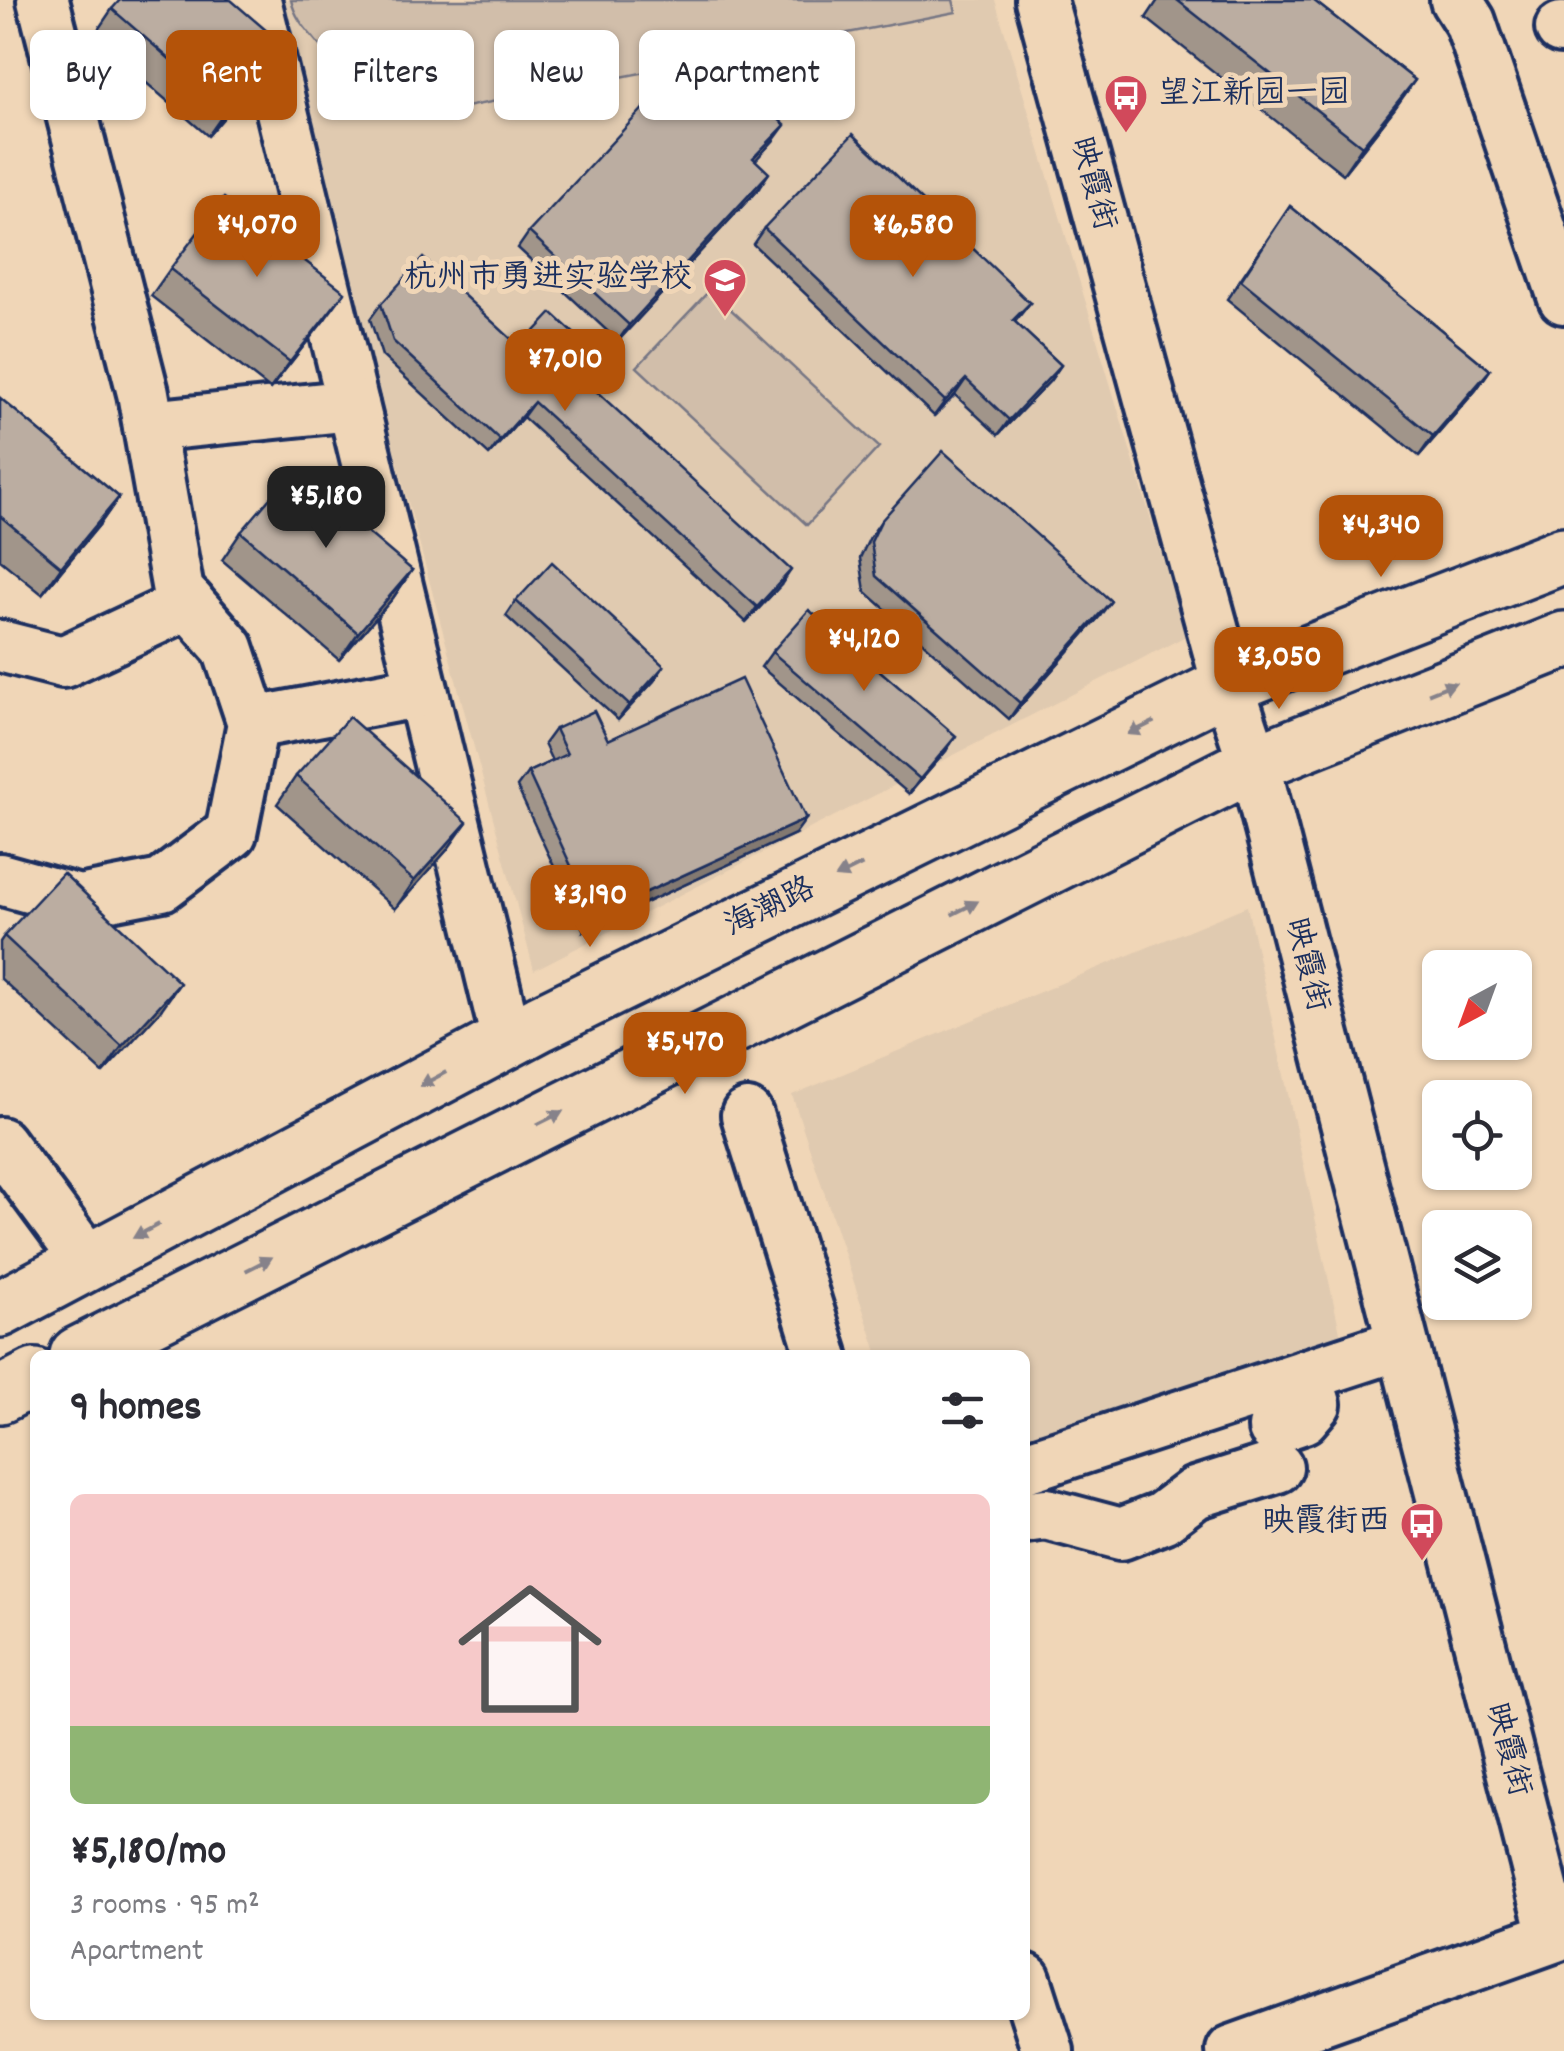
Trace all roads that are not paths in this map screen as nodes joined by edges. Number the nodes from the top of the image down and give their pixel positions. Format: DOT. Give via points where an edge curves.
graph roads {
  1 [pos="43,0"];
  2 [pos="255,0"];
  3 [pos="1041,0"];
  4 [pos="1456,0"];
  5 [pos="1564,298"];
  6 [pos="353,405"];
  7 [pos="149,426"];
  8 [pos="1564,555"];
  9 [pos="189,604"];
  10 [pos="1564,640"];
  11 [pos="0,646"];
  12 [pos="1228,685"];
  13 [pos="422,691"];
  14 [pos="253,723"];
  15 [pos="1254,763"];
  16 [pos="0,879"];
  17 [pos="507,1040"];
  18 [pos="747,1114"];
  19 [pos="0,1142"];
  20 [pos="88,1262"];
  21 [pos="0,1308"];
  22 [pos="1400,1344"];
  23 [pos="88,1350"];
  24 [pos="820,1350"];
  25 [pos="1306,1375"];
  26 [pos="30,1379"];
  27 [pos="0,1394"];
  28 [pos="1030,1465"];
  29 [pos="1030,1516"];
  30 [pos="1559,1934"];
  31 [pos="1030,1995"];
  32 [pos="1048,2051"];
  33 [pos="1232,2051"];
  1 -- 7 [label="street"];
  2 -- 6 [label="street"];
  3 -- 12 [label="street, 映霞街"];
  4 -- 5 [label="street" via="1470,22"];
  6 -- 7 [label="street"];
  6 -- 13 [label="street"];
  7 -- 9 [label="street" via="178,591"];
  8 -- 12 [label="main road, 海潮路"];
  9 -- 11 [label="street" via="63,662"];
  9 -- 14 [label="street" via="228,648"];
  15 -- 10 [label="main road, one-way"];
  12 -- 15 [label="street, 映霞街"];
  12 -- 17 [label="main road, 海潮路, one-way"];
  13 -- 14 [label="street"];
  13 -- 17 [label="street"];
  14 -- 16 [label="street" via="230,833 162,886 79,900"];
  15 -- 22 [label="street, 映霞街"];
  23 -- 15 [label="main road, one-way"];
  17 -- 20 [label="main road, 海潮路, one-way"];
  18 -- 24 [label="street"];
  19 -- 20 [label="street"];
  20 -- 21 [label="main road, 海潮路"];
  22 -- 25 [label="street"];
  22 -- 30 [label="street, 映霞街"];
  25 -- 28 [label="street"];
  25 -- 29 [label="street" via="1315,1404 1276,1448 1162,1518 1121,1534 1046,1514"];
  26 -- 27 [label="main road"];
  30 -- 33 [label="street"];
  31 -- 32 [label="street"];
}
